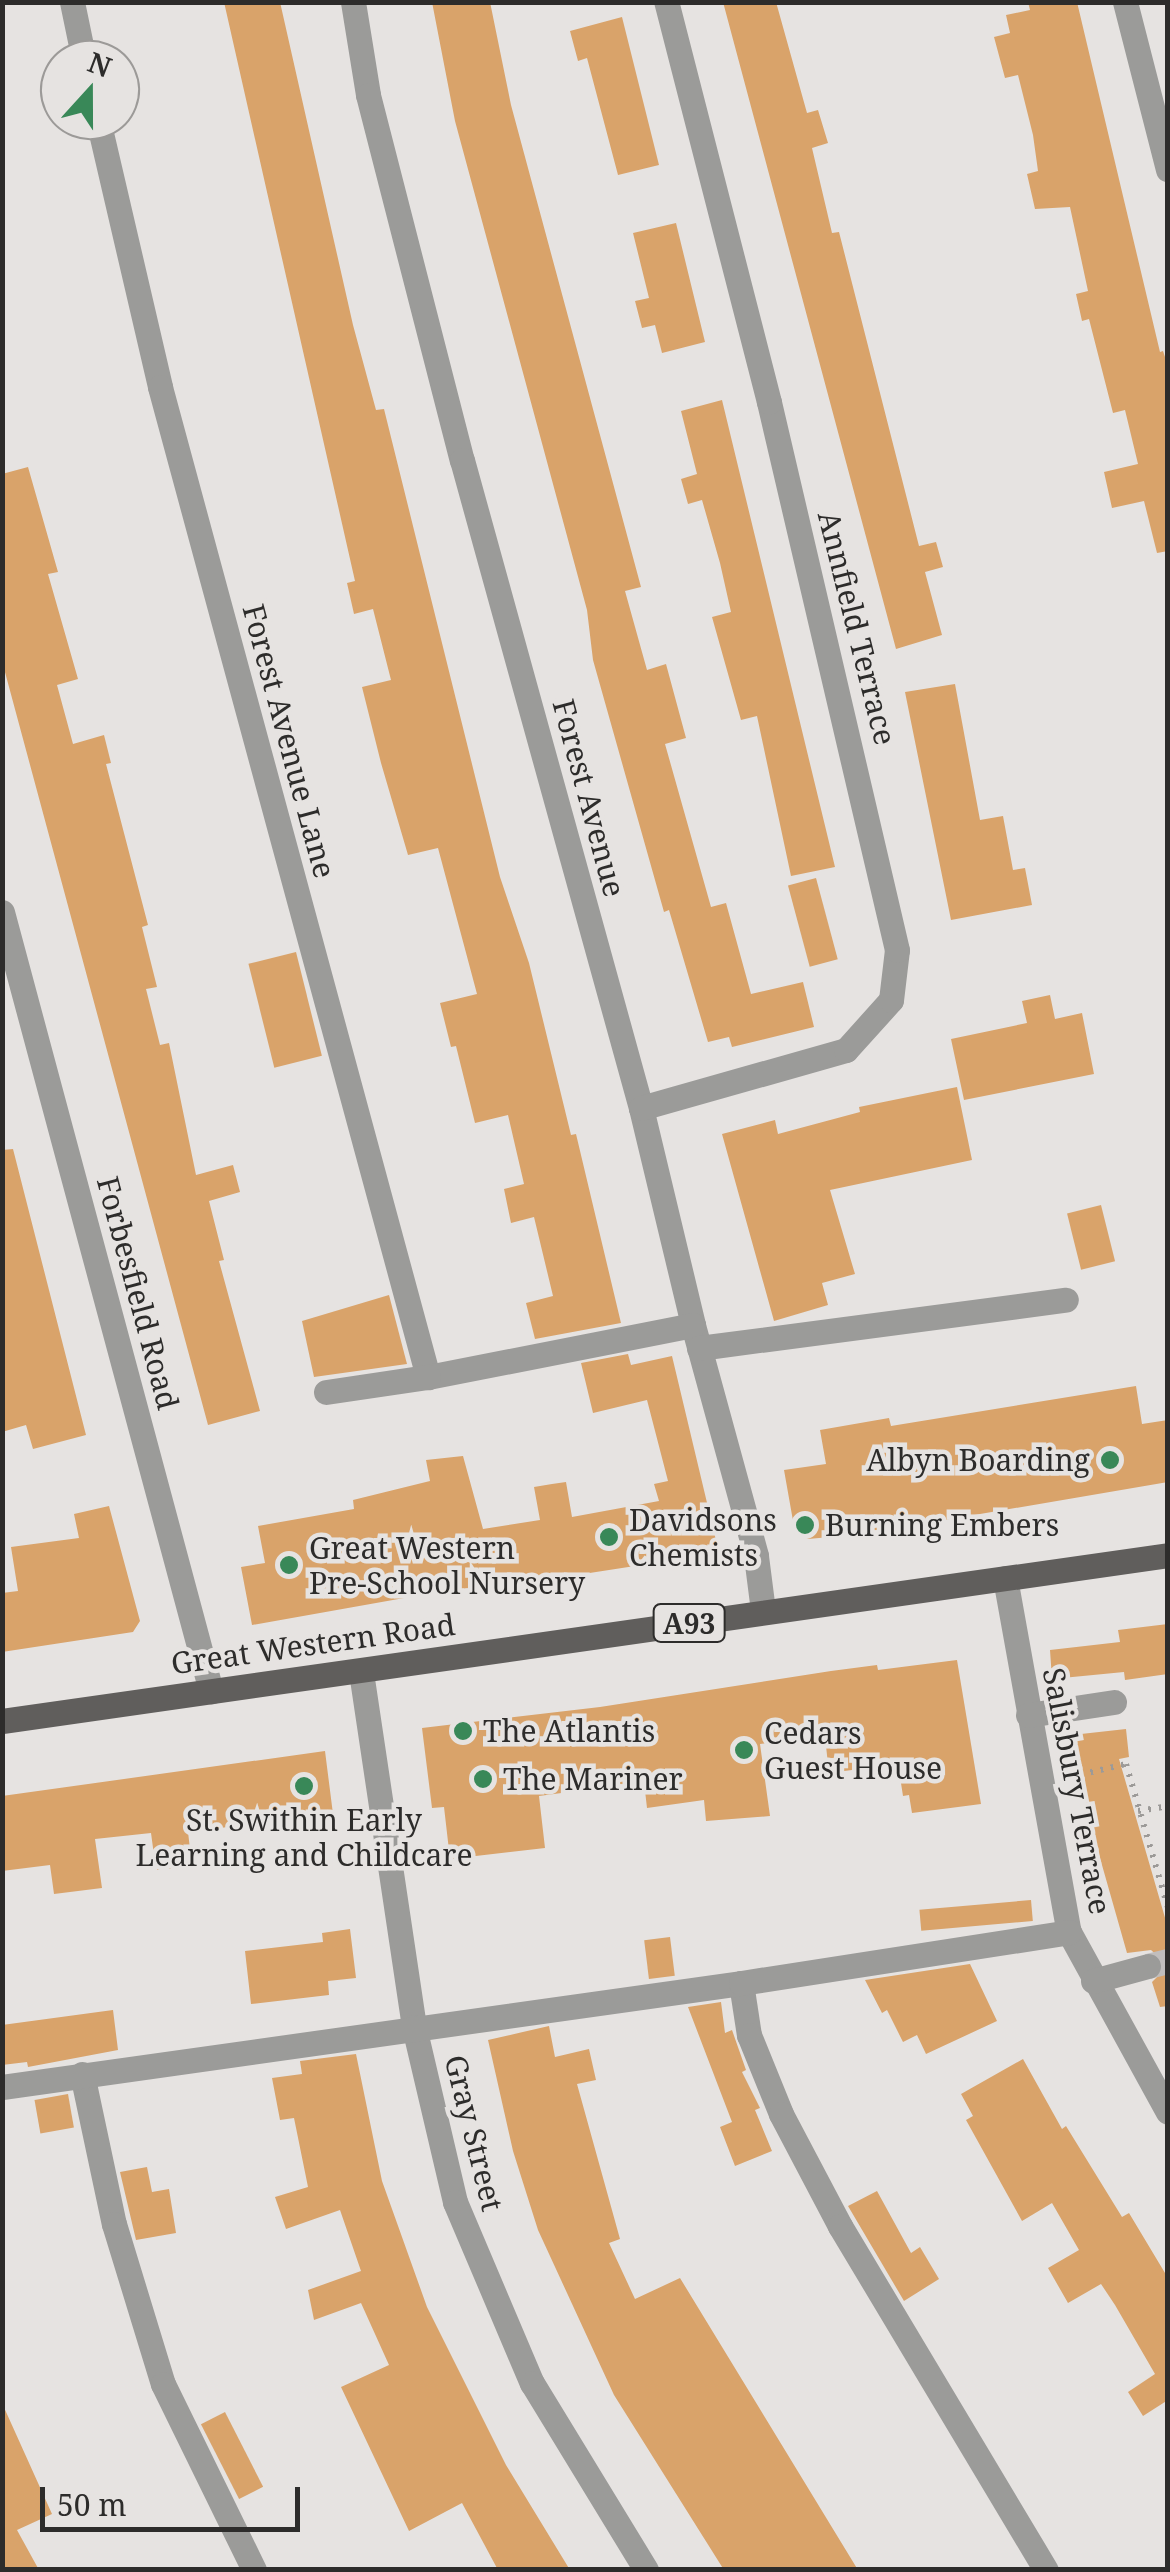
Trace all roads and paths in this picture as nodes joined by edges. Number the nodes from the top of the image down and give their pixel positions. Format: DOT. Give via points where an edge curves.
graph roads {
  1 [pos="72,2"];
  2 [pos="353,2"];
  3 [pos="666,2"];
  4 [pos="1125,2"];
  5 [pos="80,40"];
  6 [pos="1156,81"];
  7 [pos="103,140"];
  8 [pos="1168,170"];
  9 [pos="2,912"];
  10 [pos="641,1108"];
  11 [pos="1066,1300"];
  12 [pos="696,1337"];
  13 [pos="428,1376"];
  14 [pos="326,1392"];
  15 [pos="1168,1555"];
  16 [pos="1005,1578"];
  17 [pos="763,1611"];
  18 [pos="361,1672"];
  19 [pos="211,1691"];
  20 [pos="1114,1702"];
  21 [pos="1028,1715"];
  22 [pos="2,1721"];
  23 [pos="1040,1785"];
  24 [pos="1168,1806"];
  25 [pos="1138,1812"];
  26 [pos="1168,1908"];
  27 [pos="1069,1932"];
  28 [pos="1148,1966"];
  29 [pos="1092,1981"];
  30 [pos="741,1983"];
  31 [pos="414,2027"];
  32 [pos="82,2074"];
  33 [pos="2,2086"];
  34 [pos="1168,2112"];
  35 [pos="254,2570"];
  36 [pos="646,2570"];
  37 [pos="1046,2570"];
  1 -- 5 [label="street"];
  2 -- 10 [label="street, Forest Avenue" via="368,96 457,441"];
  3 -- 10 [label="street, Annfield Terrace" via="769,402 897,950 891,1000 846,1050"];
  4 -- 6 [label="street"];
  6 -- 8 [label="street"];
  7 -- 13 [label="street, Forest Avenue Lane" via="165,406"];
  9 -- 19 [label="street, Forbesfield Road"];
  10 -- 12 [label="street, Forest Avenue"];
  11 -- 12 [label="street"];
  12 -- 13 [label="street"];
  12 -- 17 [label="street, Forest Avenue" via="756,1556"];
  13 -- 14 [label="street"];
  15 -- 16 [label="main road, Great Western Road / A93"];
  16 -- 17 [label="main road, Great Western Road / A93"];
  16 -- 21 [label="street, Salisbury Terrace"];
  17 -- 18 [label="main road, Great Western Road / A93"];
  18 -- 19 [label="main road, Great Western Road / A93"];
  18 -- 31 [label="street, Gray Street"];
  19 -- 22 [label="main road, Great Western Road / A93"];
  20 -- 21 [label="street"];
  21 -- 23 [label="street, Salisbury Terrace"];
  23 -- 25 [label="path" via="1126,1764"];
  23 -- 27 [label="street, Salisbury Terrace"];
  24 -- 25 [label="path"];
  25 -- 26 [label="path"];
  27 -- 29 [label="street, Salisbury Terrace"];
  27 -- 30 [label="street"];
  28 -- 29 [label="street"];
  29 -- 34 [label="street, Salisbury Terrace"];
  30 -- 31 [label="street"];
  30 -- 37 [label="street" via="749,2035 789,2130"];
  31 -- 32 [label="street"];
  31 -- 36 [label="street, Gray Street" via="455,2202 475,2255 532,2384"];
  32 -- 33 [label="street"];
  32 -- 35 [label="street" via="114,2224 162,2384"];
}
